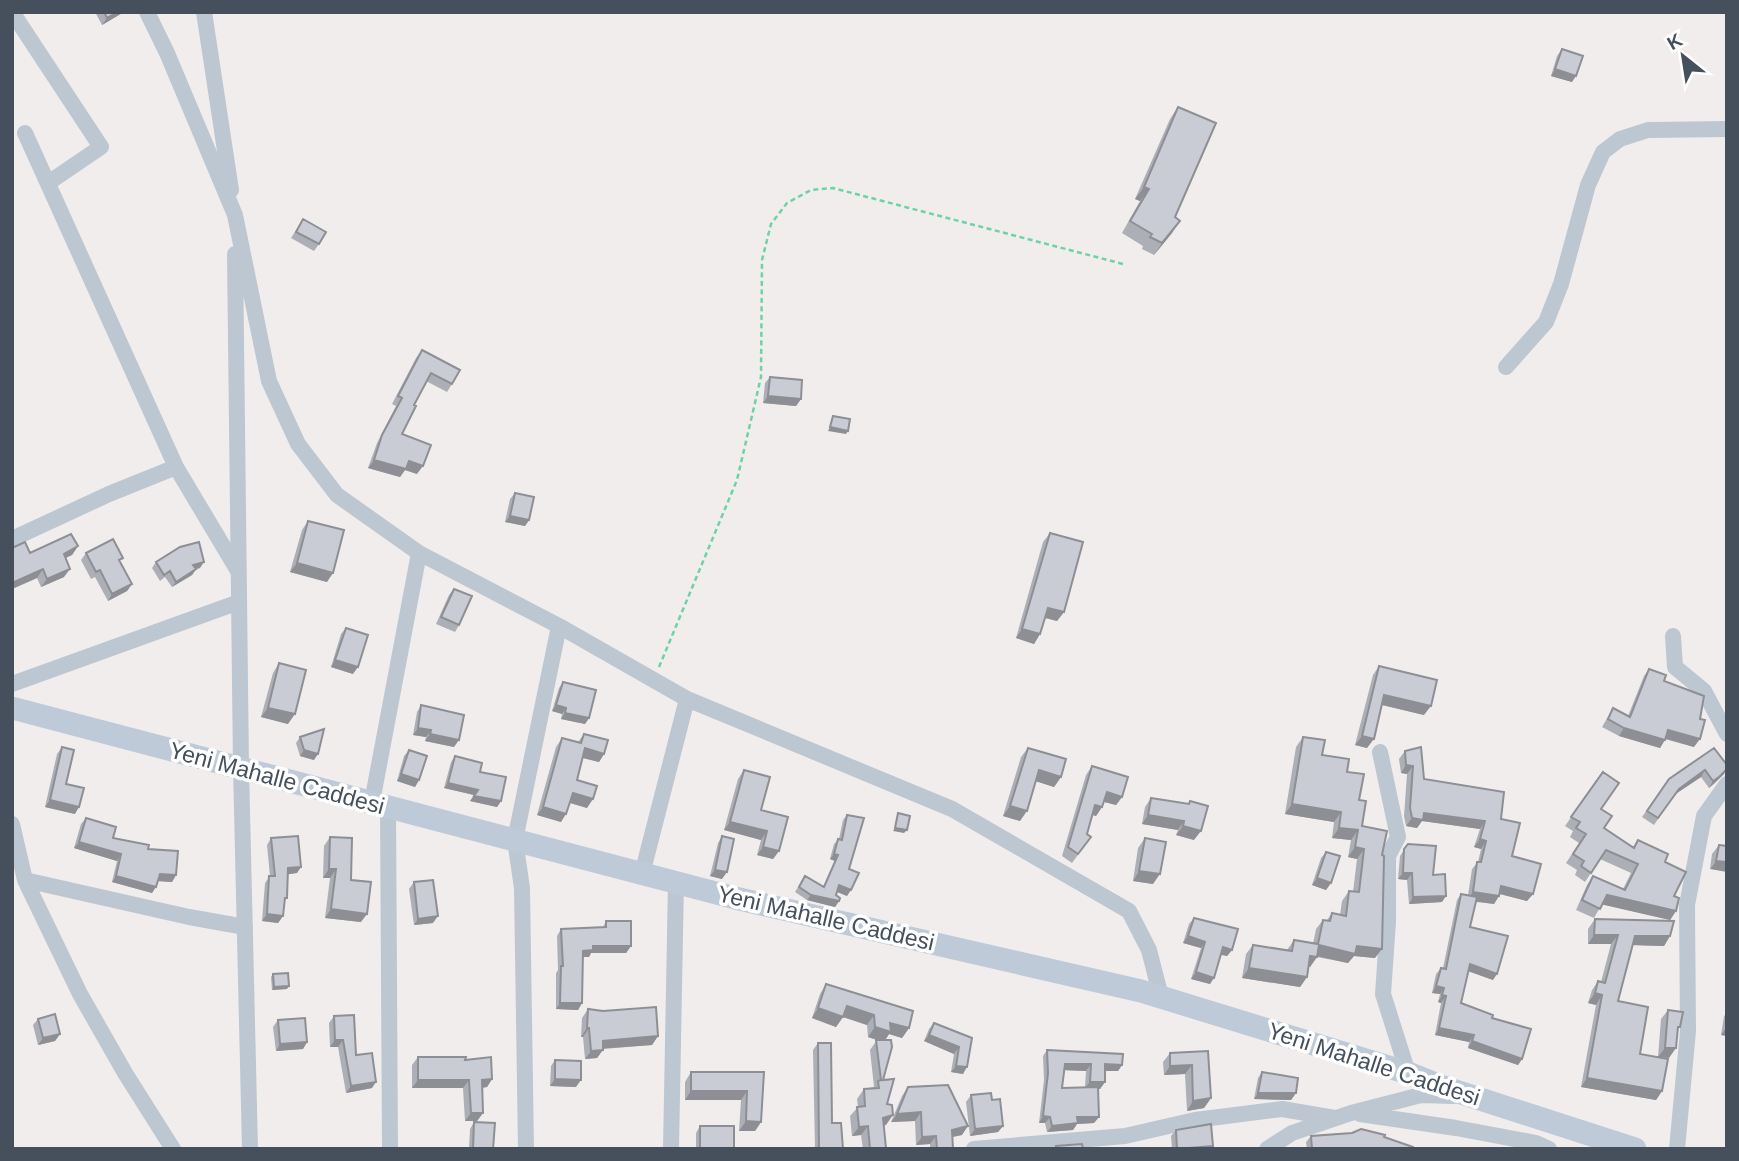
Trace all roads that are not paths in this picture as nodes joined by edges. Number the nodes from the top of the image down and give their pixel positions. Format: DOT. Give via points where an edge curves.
graph roads {
  1 [pos="12,12"];
  2 [pos="147,12"];
  3 [pos="204,12"];
  4 [pos="1727,128"];
  5 [pos="25,133"];
  6 [pos="48,183"];
  7 [pos="235,215"];
  8 [pos="1506,368"];
  9 [pos="176,467"];
  10 [pos="12,539"];
  11 [pos="419,553"];
  12 [pos="239,572"];
  13 [pos="239,602"];
  14 [pos="559,626"];
  15 [pos="1673,636"];
  16 [pos="12,684"];
  17 [pos="687,699"];
  18 [pos="12,708"];
  19 [pos="1727,734"];
  20 [pos="1380,752"];
  21 [pos="242,768"];
  22 [pos="1727,784"];
  23 [pos="380,805"];
  24 [pos="12,824"];
  25 [pos="515,840"];
  26 [pos="642,874"];
  27 [pos="25,880"];
  28 [pos="676,883"];
  29 [pos="245,927"];
  30 [pos="1161,997"];
  31 [pos="1408,1073"];
  32 [pos="1475,1097"];
  33 [pos="1343,1115"];
  34 [pos="173,1149"];
  35 [pos="250,1149"];
  36 [pos="390,1149"];
  37 [pos="527,1149"];
  38 [pos="671,1149"];
  39 [pos="974,1149"];
  40 [pos="1267,1149"];
  41 [pos="1549,1149"];
  42 [pos="1634,1149"];
  43 [pos="1677,1149"];
  1 -- 6 [label="street" via="101,147"];
  2 -- 7 [label="street"];
  3 -- 7 [label="street"];
  4 -- 8 [label="street" via="1647,130 1620,139 1604,152 1588,185 1546,322"];
  5 -- 6 [label="street"];
  6 -- 9 [label="street"];
  7 -- 11 [label="street" via="269,381 298,444 337,495"];
  7 -- 12 [label="street"];
  9 -- 10 [label="street"];
  9 -- 12 [label="street"];
  11 -- 14 [label="street"];
  11 -- 23 [label="street"];
  12 -- 13 [label="street"];
  13 -- 16 [label="street"];
  13 -- 21 [label="street"];
  14 -- 17 [label="street"];
  14 -- 25 [label="street"];
  15 -- 19 [label="street" via="1675,667 1704,691"];
  17 -- 26 [label="street"];
  17 -- 30 [label="street" via="952,809 1129,911 1149,950"];
  18 -- 21 [label="street, Yeni Mahalle Caddesi"];
  20 -- 31 [label="street" via="1398,837 1388,856 1383,994"];
  21 -- 23 [label="street, Yeni Mahalle Caddesi"];
  21 -- 29 [label="street"];
  22 -- 43 [label="street" via="1704,816 1687,905 1688,1031"];
  23 -- 25 [label="street, Yeni Mahalle Caddesi"];
  23 -- 36 [label="street"];
  24 -- 27 [label="street"];
  25 -- 26 [label="street, Yeni Mahalle Caddesi"];
  25 -- 37 [label="street" via="522,888"];
  26 -- 28 [label="street, Yeni Mahalle Caddesi"];
  27 -- 29 [label="street"];
  27 -- 34 [label="street" via="80,994"];
  28 -- 30 [label="street, Yeni Mahalle Caddesi"];
  28 -- 38 [label="street"];
  29 -- 35 [label="street"];
  30 -- 31 [label="street, Yeni Mahalle Caddesi"];
  31 -- 32 [label="street, Yeni Mahalle Caddesi"];
  32 -- 33 [label="street" via="1422,1095"];
  32 -- 42 [label="street, Yeni Mahalle Caddesi"];
  33 -- 39 [label="street" via="1282,1109 1125,1136"];
  33 -- 40 [label="street" via="1292,1133"];
  33 -- 41 [label="street" via="1456,1128"];
}
